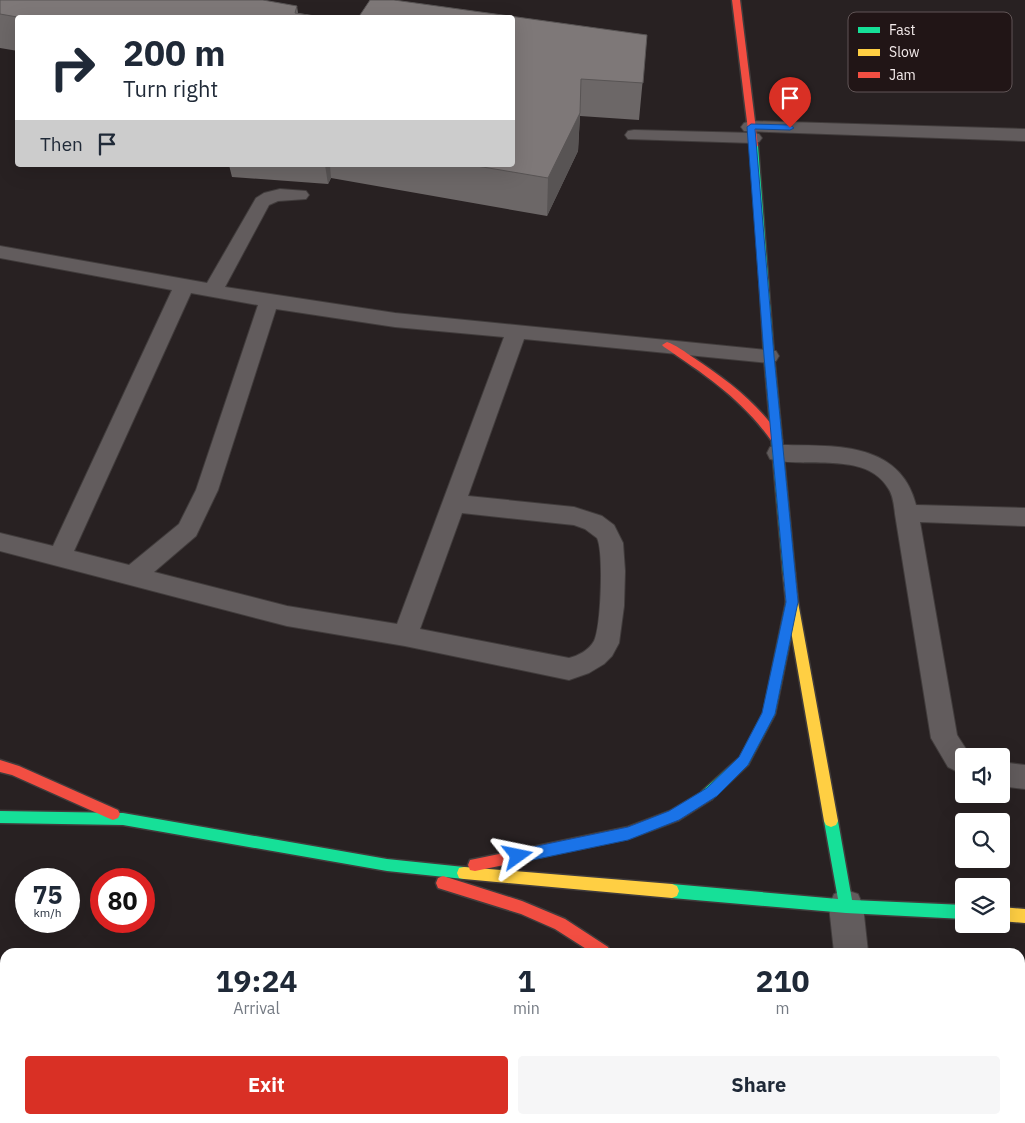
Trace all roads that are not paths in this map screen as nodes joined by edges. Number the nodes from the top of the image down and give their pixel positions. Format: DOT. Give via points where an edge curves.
graph roads {
  1 [pos="736,0"];
  2 [pos="752,132"];
  3 [pos="634,135"];
  4 [pos="1025,135"];
  5 [pos="300,195"];
  6 [pos="0,252"];
  7 [pos="184,286"];
  8 [pos="213,291"];
  9 [pos="269,301"];
  10 [pos="516,332"];
  11 [pos="667,345"];
  12 [pos="769,356"];
  13 [pos="778,447"];
  14 [pos="454,503"];
  15 [pos="907,514"];
  16 [pos="1025,517"];
  17 [pos="0,542"];
  18 [pos="59,558"];
  19 [pos="133,576"];
  20 [pos="792,602"];
  21 [pos="404,636"];
  22 [pos="955,755"];
  23 [pos="0,766"];
  24 [pos="1010,775"];
  25 [pos="1025,777"];
  26 [pos="0,817"];
  27 [pos="123,819"];
  28 [pos="387,865"];
  29 [pos="444,872"];
  30 [pos="846,906"];
  31 [pos="955,912"];
  32 [pos="1010,915"];
  33 [pos="1025,916"];
  34 [pos="597,948"];
  35 [pos="851,948"];
  1 -- 2 [label="main road"];
  2 -- 3 [label="lane"];
  2 -- 4 [label="street"];
  2 -- 12 [label="main road"];
  5 -- 8 [label="lane" via="278,195 262,202"];
  6 -- 7 [label="lane"];
  7 -- 8 [label="lane"];
  7 -- 18 [label="lane"];
  8 -- 9 [label="lane"];
  9 -- 10 [label="lane" via="395,320"];
  9 -- 19 [label="lane" via="207,490 192,522 188,530"];
  10 -- 11 [label="lane"];
  10 -- 14 [label="lane"];
  11 -- 12 [label="lane"];
  11 -- 13 [label="main road" via="701,367 758,413"];
  12 -- 13 [label="main road"];
  13 -- 15 [label="lane" via="872,462 893,478 903,495"];
  13 -- 20 [label="main road"];
  14 -- 21 [label="lane"];
  14 -- 21 [label="lane" via="574,516 601,526 611,538 614,552 610,624 605,644 594,658 569,669"];
  15 -- 16 [label="lane"];
  15 -- 22 [label="lane" via="944,738"];
  17 -- 18 [label="lane"];
  18 -- 19 [label="lane"];
  19 -- 21 [label="lane" via="287,616"];
  20 -- 29 [label="main road" via="768,714 744,761 712,792 674,816 628,834"];
  20 -- 30 [label="main road"];
  23 -- 27 [label="main road"];
  24 -- 25 [label="lane"];
  26 -- 27 [label="main road"];
  27 -- 28 [label="main road"];
  28 -- 29 [label="main road"];
  28 -- 34 [label="main road" via="522,908 560,924"];
  29 -- 30 [label="main road"];
  30 -- 31 [label="main road"];
  30 -- 35 [label="street"];
  32 -- 33 [label="main road"];
}
